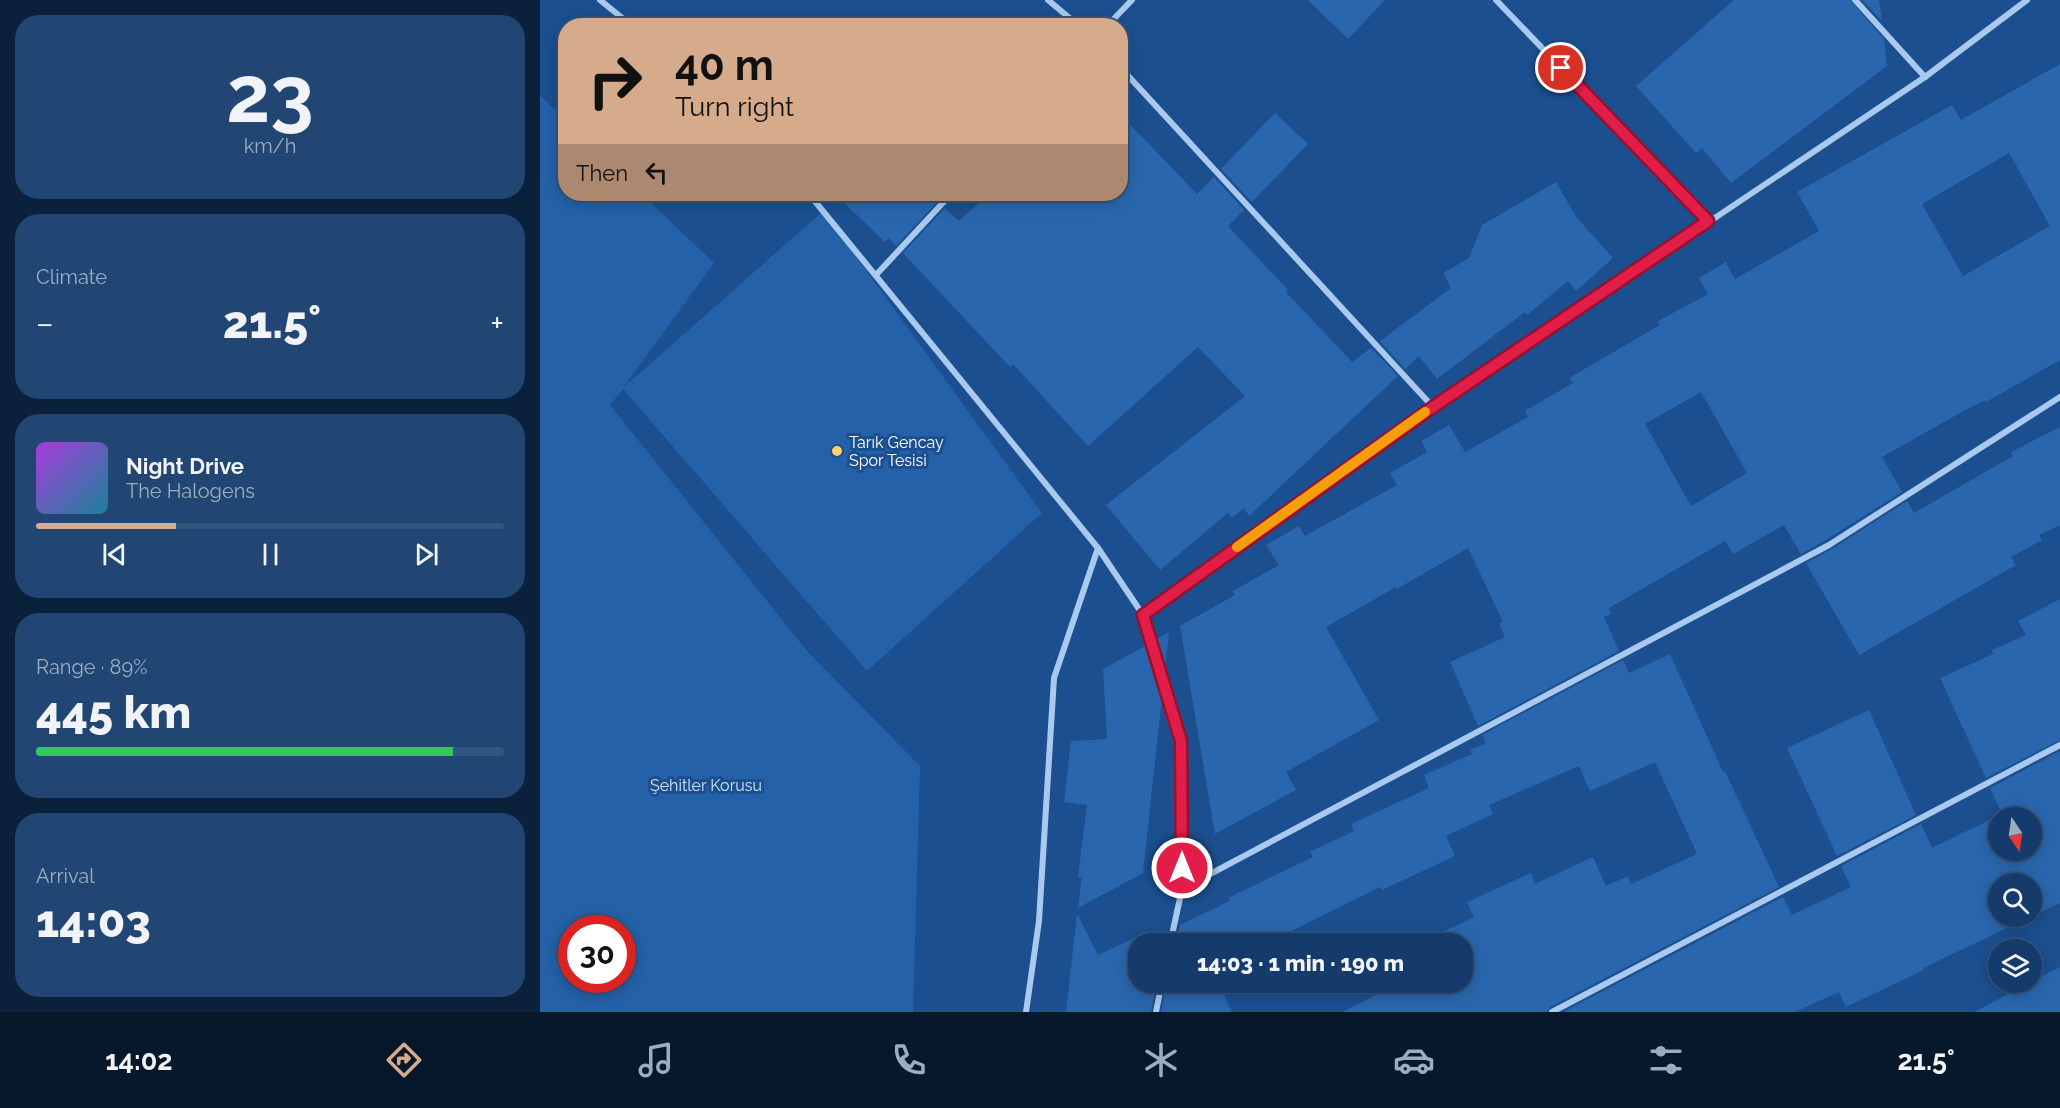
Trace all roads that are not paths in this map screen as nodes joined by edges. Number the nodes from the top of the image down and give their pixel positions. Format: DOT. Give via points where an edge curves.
graph roads {
  1 [pos="600,0"];
  2 [pos="1048,0"];
  3 [pos="1132,0"];
  4 [pos="1496,0"];
  5 [pos="1855,0"];
  6 [pos="2027,0"];
  7 [pos="622,18"];
  8 [pos="1069,18"];
  9 [pos="1115,18"];
  10 [pos="1128,76"];
  11 [pos="1925,78"];
  12 [pos="814,201"];
  13 [pos="945,201"];
  14 [pos="1708,221"];
  15 [pos="876,275"];
  16 [pos="2060,397"];
  17 [pos="1433,407"];
  18 [pos="1098,548"];
  19 [pos="1143,615"];
  20 [pos="2060,745"];
  21 [pos="1182,889"];
  22 [pos="1172,933"];
  23 [pos="1160,993"];
  24 [pos="1026,1012"];
  25 [pos="1156,1012"];
  26 [pos="1552,1012"];
  1 -- 7 [label="street"];
  2 -- 8 [label="street"];
  3 -- 9 [label="street"];
  4 -- 14 [label="street"];
  5 -- 11 [label="street"];
  6 -- 11 [label="street"];
  10 -- 17 [label="street"];
  11 -- 14 [label="street"];
  12 -- 15 [label="street"];
  13 -- 15 [label="street"];
  14 -- 17 [label="street"];
  15 -- 18 [label="street"];
  16 -- 21 [label="street" via="1829,545"];
  17 -- 19 [label="street"];
  18 -- 19 [label="street"];
  18 -- 24 [label="street" via="1054,678 1039,921"];
  19 -- 21 [label="street" via="1181,741"];
  20 -- 26 [label="street"];
  21 -- 22 [label="street"];
  23 -- 25 [label="street"];
}
